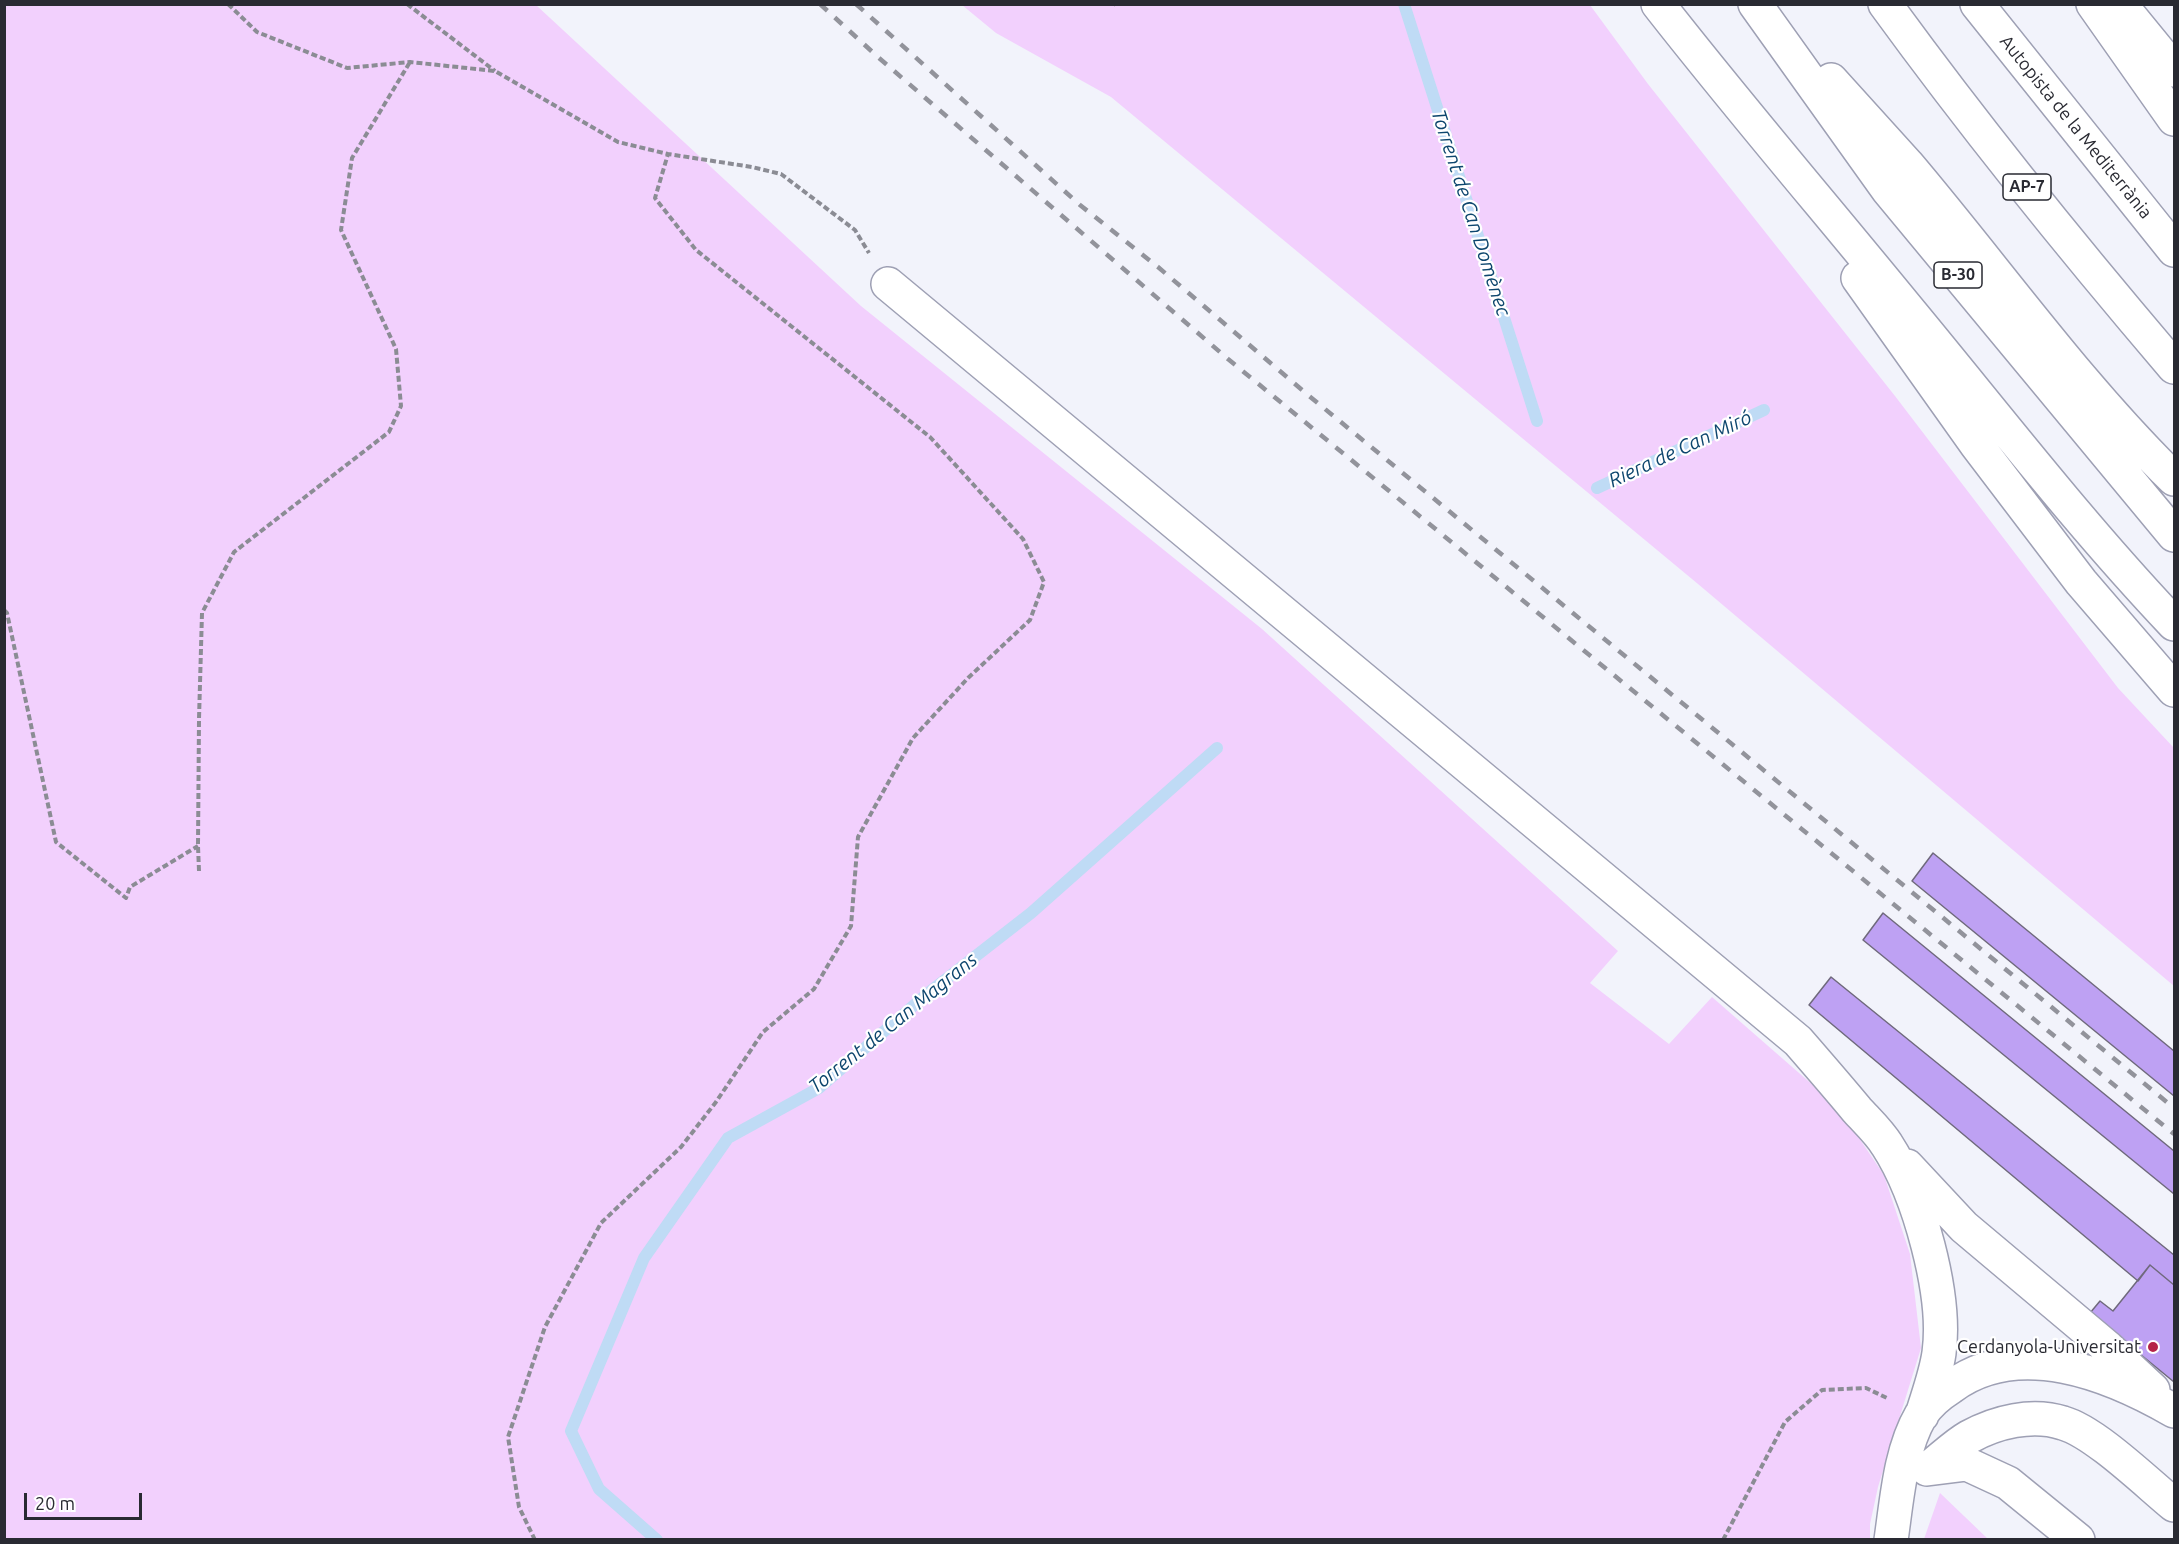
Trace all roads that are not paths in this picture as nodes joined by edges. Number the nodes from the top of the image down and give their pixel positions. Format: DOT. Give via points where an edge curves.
graph roads {
  1 [pos="1658,4"];
  2 [pos="1755,4"];
  3 [pos="1764,4"];
  4 [pos="1885,4"];
  5 [pos="1977,4"];
  6 [pos="2093,4"];
  7 [pos="2120,4"];
  8 [pos="2175,70"];
  9 [pos="1733,100"];
  10 [pos="2175,119"];
  11 [pos="2175,250"];
  12 [pos="888,284"];
  13 [pos="2175,367"];
  14 [pos="2175,479"];
  15 [pos="2175,535"];
  16 [pos="2175,624"];
  17 [pos="2175,690"];
  18 [pos="1886,1144"];
  19 [pos="2174,1411"];
  20 [pos="1922,1415"];
  21 [pos="1914,1474"];
  22 [pos="2175,1505"];
  23 [pos="1891,1539"];
  24 [pos="2078,1539"];
  1 -- 9 [label="main road"];
  2 -- 15 [label="main road, B-30" via="1888,190"];
  3 -- 14 [label="main road" via="1907,164 2135,441"];
  4 -- 13 [label="main road, AP-7" via="2114,296"];
  5 -- 11 [label="main road, Autopista de la Mediterrània"];
  6 -- 10 [label="main road"];
  7 -- 8 [label="main road"];
  9 -- 16 [label="main road" via="2055,490"];
  9 -- 17 [label="main road" via="1983,453 2081,582"];
  12 -- 18 [label="main road" via="1798,1041"];
  18 -- 19 [label="main road" via="1964,1227 2108,1348"];
  18 -- 20 [label="main road" via="1908,1184 1935,1280 1939,1352"];
  19 -- 20 [label="main road" via="2090,1373 2062,1364 2026,1362 1989,1367 1964,1377 1939,1395"];
  20 -- 21 [label="main road" via="1910,1442"];
  21 -- 22 [label="main road" via="1968,1438 1994,1425 2024,1418 2063,1423 2090,1436"];
  21 -- 23 [label="main road"];
  21 -- 24 [label="main road" via="1967,1464 2008,1483"];
}
